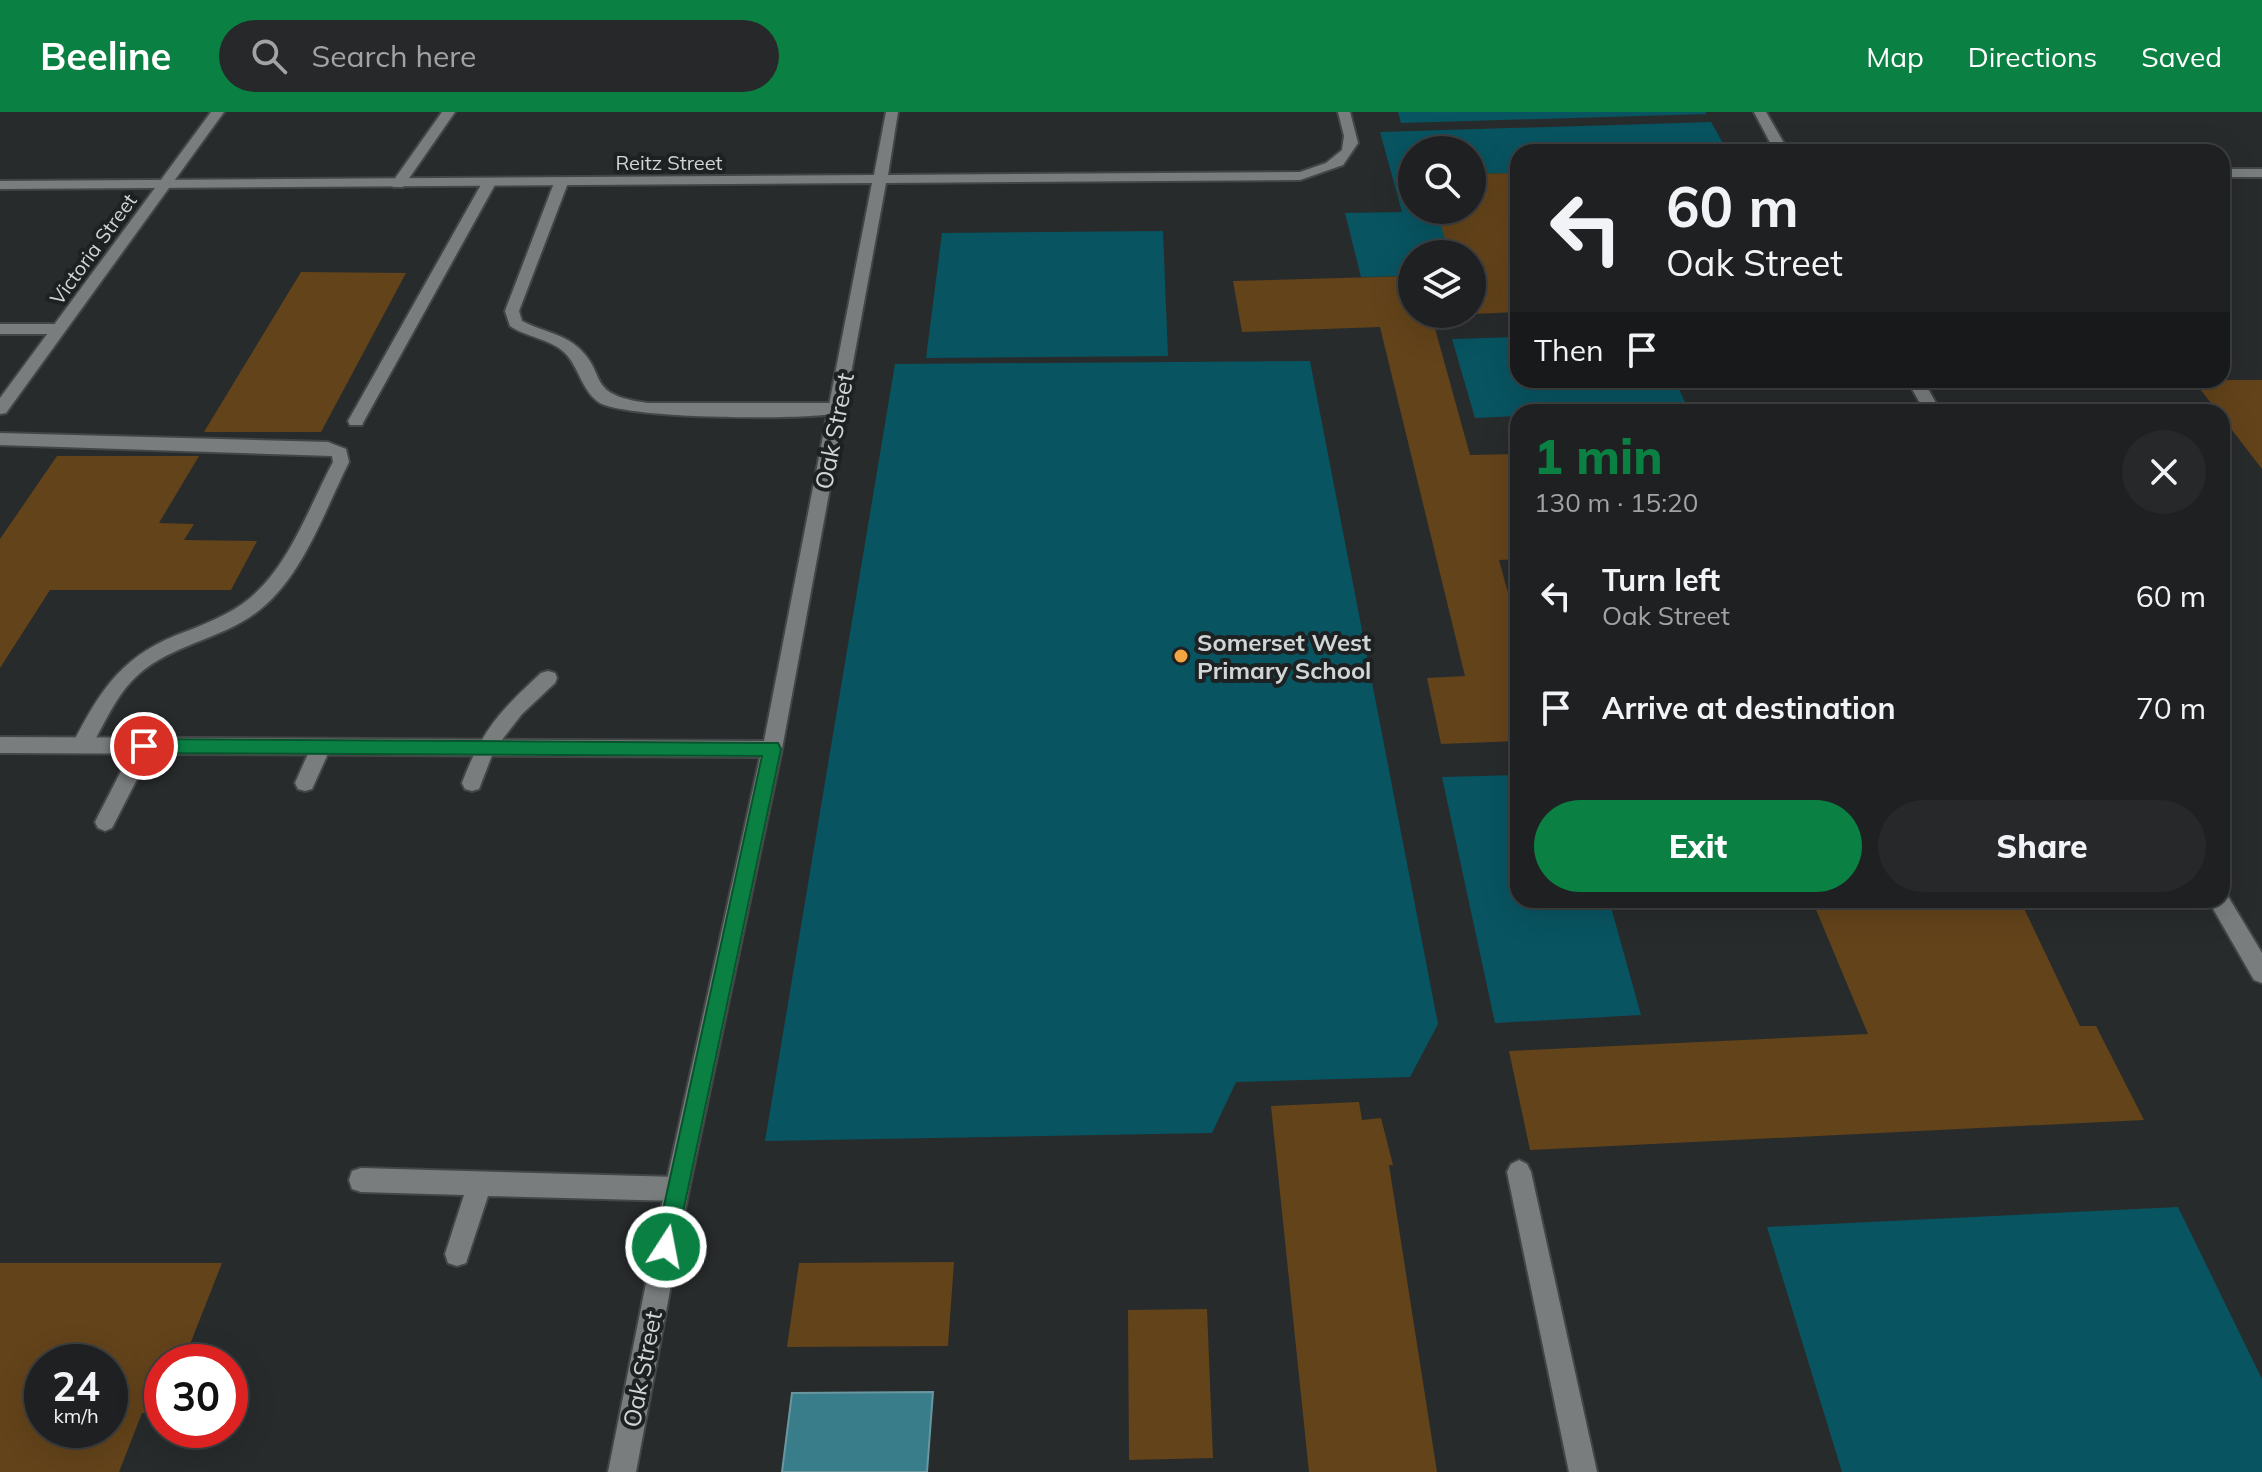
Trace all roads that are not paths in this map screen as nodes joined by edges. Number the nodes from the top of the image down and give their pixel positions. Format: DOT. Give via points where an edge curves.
graph roads {
  1 [pos="218,112"];
  2 [pos="449,112"];
  3 [pos="892,112"];
  4 [pos="1344,112"];
  5 [pos="1760,112"];
  6 [pos="1778,144"];
  7 [pos="2230,173"];
  8 [pos="2262,173"];
  9 [pos="880,181"];
  10 [pos="489,183"];
  11 [pos="561,183"];
  12 [pos="398,184"];
  13 [pos="0,185"];
  14 [pos="165,185"];
  15 [pos="0,329"];
  16 [pos="59,329"];
  17 [pos="839,408"];
  18 [pos="0,409"];
  19 [pos="356,421"];
  20 [pos="0,439"];
  21 [pos="548,678"];
  22 [pos="0,745"];
  23 [pos="82,745"];
  24 [pos="144,746"];
  25 [pos="486,746"];
  26 [pos="321,747"];
  27 [pos="772,749"];
  28 [pos="305,783"];
  29 [pos="472,783"];
  30 [pos="105,822"];
  31 [pos="2224,908"];
  32 [pos="2262,973"];
  33 [pos="1519,1172"];
  34 [pos="361,1180"];
  35 [pos="480,1182"];
  36 [pos="677,1189"];
  37 [pos="457,1254"];
  38 [pos="622,1472"];
  39 [pos="1583,1472"];
  1 -- 14 [label="street, Victoria Street"];
  2 -- 12 [label="street"];
  3 -- 9 [label="street, Oak Street"];
  4 -- 9 [label="street, Reitz Street" via="1351,143 1336,163 1286,177"];
  5 -- 6 [label="street"];
  7 -- 8 [label="street"];
  9 -- 11 [label="street, Reitz Street"];
  9 -- 17 [label="street, Oak Street"];
  10 -- 11 [label="street, Reitz Street"];
  10 -- 12 [label="street, Reitz Street"];
  10 -- 19 [label="street"];
  11 -- 17 [label="street" via="512,311 515,323 529,333 568,346 606,399 669,410"];
  12 -- 14 [label="street, Reitz Street"];
  13 -- 14 [label="street, Reitz Street"];
  14 -- 16 [label="street, Victoria Street"];
  15 -- 16 [label="street"];
  16 -- 18 [label="street, Victoria Street"];
  17 -- 27 [label="street, Oak Street"];
  20 -- 23 [label="street" via="328,448 340,453 341,462 280,576 259,601 221,626 151,655 134,668 119,682"];
  21 -- 25 [label="street"];
  22 -- 23 [label="street"];
  23 -- 24 [label="street"];
  24 -- 26 [label="street"];
  24 -- 30 [label="street"];
  25 -- 26 [label="street"];
  25 -- 27 [label="street"];
  25 -- 29 [label="street"];
  26 -- 28 [label="street"];
  27 -- 36 [label="street, Oak Street"];
  31 -- 32 [label="street"];
  33 -- 39 [label="street"];
  34 -- 35 [label="street"];
  35 -- 36 [label="street"];
  35 -- 37 [label="street"];
  36 -- 38 [label="street, Oak Street"];
}
